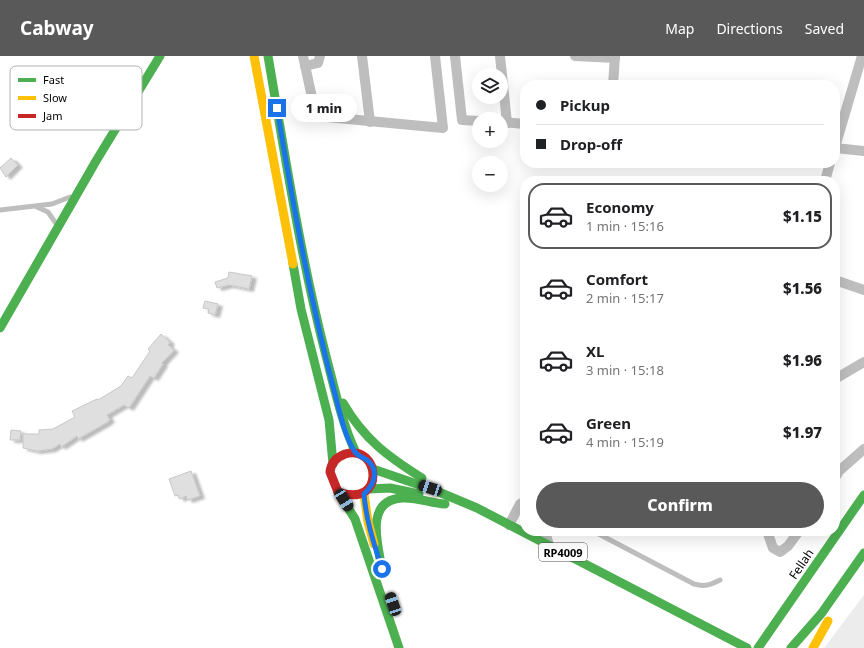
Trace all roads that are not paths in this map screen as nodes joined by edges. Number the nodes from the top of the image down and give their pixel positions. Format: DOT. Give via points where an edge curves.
graph roads {
  1 [pos="160,56"];
  2 [pos="254,56"];
  3 [pos="268,56"];
  4 [pos="320,56"];
  5 [pos="362,56"];
  6 [pos="435,56"];
  7 [pos="455,56"];
  8 [pos="500,56"];
  9 [pos="575,56"];
  10 [pos="862,56"];
  11 [pos="615,57"];
  12 [pos="304,61"];
  13 [pos="614,80"];
  14 [pos="142,84"];
  15 [pos="503,112"];
  16 [pos="472,121"];
  17 [pos="370,122"];
  18 [pos="508,123"];
  19 [pos="520,124"];
  20 [pos="115,130"];
  21 [pos="840,130"];
  22 [pos="840,148"];
  23 [pos="864,151"];
  24 [pos="78,192"];
  25 [pos="36,207"];
  26 [pos="0,210"];
  27 [pos="58,228"];
  28 [pos="840,282"];
  29 [pos="864,290"];
  30 [pos="0,328"];
  31 [pos="864,362"];
  32 [pos="840,376"];
  33 [pos="331,377"];
  34 [pos="864,449"];
  35 [pos="356,453"];
  36 [pos="333,464"];
  37 [pos="373,469"];
  38 [pos="840,471"];
  39 [pos="367,491"];
  40 [pos="338,492"];
  41 [pos="864,495"];
  42 [pos="446,499"];
  43 [pos="520,504"];
  44 [pos="509,525"];
  45 [pos="840,528"];
  46 [pos="520,530"];
  47 [pos="532,536"];
  48 [pos="547,536"];
  49 [pos="603,536"];
  50 [pos="769,536"];
  51 [pos="795,536"];
  52 [pos="834,536"];
  53 [pos="549,544"];
  54 [pos="864,553"];
  55 [pos="382,569"];
  56 [pos="720,580"];
  57 [pos="845,597"];
  58 [pos="406,638"];
  59 [pos="399,648"];
  60 [pos="729,648"];
  61 [pos="747,648"];
  62 [pos="758,648"];
  63 [pos="791,648"];
  64 [pos="813,648"];
  1 -- 14 [label="main road"];
  2 -- 36 [label="main road" via="300,309 330,420"];
  3 -- 33 [label="main road" via="308,284"];
  4 -- 12 [label="street" via="318,63"];
  5 -- 17 [label="street"];
  6 -- 17 [label="street" via="443,128"];
  7 -- 16 [label="street" via="462,120"];
  8 -- 15 [label="street"];
  9 -- 11 [label="street"];
  10 -- 21 [label="street"];
  11 -- 13 [label="street"];
  12 -- 17 [label="street" via="316,116"];
  18 -- 19 [label="street"];
  20 -- 24 [label="main road"];
  22 -- 23 [label="street"];
  24 -- 25 [label="lane" via="66,199"];
  24 -- 27 [label="main road"];
  25 -- 26 [label="lane"];
  25 -- 27 [label="lane" via="48,212"];
  27 -- 30 [label="main road"];
  28 -- 29 [label="street"];
  31 -- 32 [label="street"];
  33 -- 35 [label="main road" via="345,429"];
  33 -- 42 [label="main road" via="347,410 371,442"];
  34 -- 38 [label="street"];
  35 -- 36 [label="main road" via="341,456"];
  35 -- 37 [label="main road" via="367,458"];
  36 -- 40 [label="main road" via="331,479"];
  37 -- 39 [label="main road" via="374,479"];
  37 -- 42 [label="main road, RP4009"];
  39 -- 40 [label="main road" via="351,497"];
  39 -- 42 [label="main road, RP4009" via="378,488 402,490"];
  39 -- 55 [label="main road" via="368,522"];
  40 -- 59 [label="main road" via="355,519"];
  41 -- 45 [label="main road, Fellah"];
  42 -- 44 [label="main road, RP4009" via="477,508"];
  42 -- 55 [label="main road" via="395,498 382,506 375,526"];
  42 -- 60 [label="main road, RP4009" via="485,522"];
  43 -- 44 [label="street"];
  44 -- 46 [label="main road, RP4009"];
  47 -- 53 [label="main road, RP4009"];
  48 -- 53 [label="street"];
  49 -- 56 [label="lane" via="694,584 709,586"];
  50 -- 51 [label="street" via="773,548 780,552"];
  52 -- 62 [label="main road, Fellah"];
  53 -- 61 [label="main road, RP4009"];
  54 -- 63 [label="main road" via="806,634"];
  55 -- 58 [label="main road"];
  57 -- 64 [label="main road"];
}
